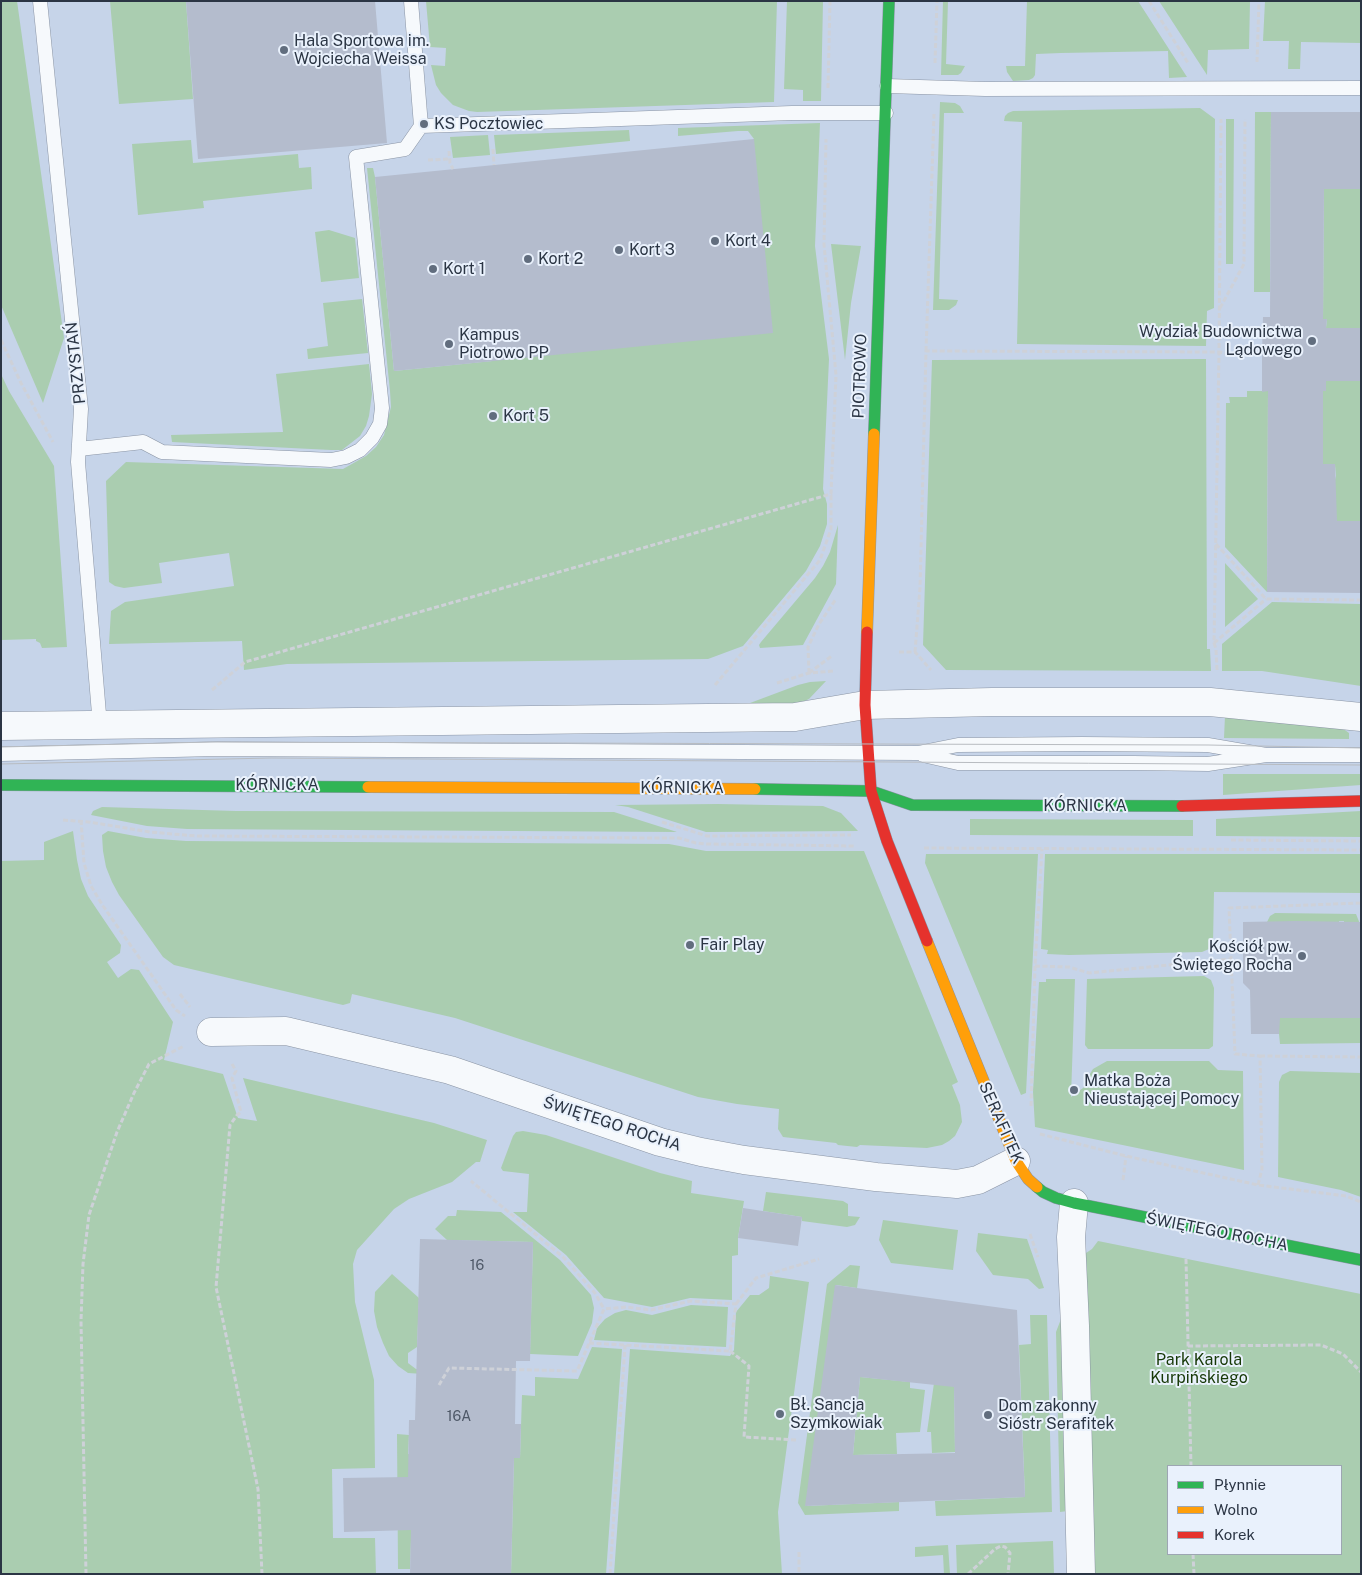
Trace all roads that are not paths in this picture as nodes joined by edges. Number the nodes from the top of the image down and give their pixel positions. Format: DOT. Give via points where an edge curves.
graph roads {
  1 [pos="40,1"];
  2 [pos="411,1"];
  3 [pos="889,1"];
  4 [pos="887,86"];
  5 [pos="1361,88"];
  6 [pos="886,113"];
  7 [pos="421,126"];
  8 [pos="78,456"];
  9 [pos="865,705"];
  10 [pos="1361,717"];
  11 [pos="1,726"];
  12 [pos="100,726"];
  13 [pos="869,752"];
  14 [pos="1,754"];
  15 [pos="1361,755"];
  16 [pos="1,785"];
  17 [pos="872,791"];
  18 [pos="1361,801"];
  19 [pos="211,1032"];
  20 [pos="1016,1161"];
  21 [pos="1074,1203"];
  22 [pos="1361,1260"];
  23 [pos="1081,1574"];
  1 -- 8 [label="lane, PRZYSTAŃ" via="81,409"];
  2 -- 7 [label="lane"];
  3 -- 4 [label="street, PIOTROWO"];
  4 -- 5 [label="lane"];
  4 -- 6 [label="street, PIOTROWO"];
  6 -- 7 [label="lane" via="827,112"];
  6 -- 9 [label="street, PIOTROWO"];
  7 -- 8 [label="lane" via="405,148 356,157 382,408 380,424 360,450 331,460 162,452 143,442"];
  8 -- 12 [label="lane, PRZYSTAŃ"];
  9 -- 10 [label="street" via="1210,702"];
  9 -- 12 [label="street" via="795,717"];
  9 -- 13 [label="street, PIOTROWO"];
  11 -- 12 [label="street"];
  13 -- 14 [label="lane" via="217,749"];
  13 -- 15 [label="lane" via="918,753 958,763 1208,764 1266,755"];
  13 -- 17 [label="street, SERAFITEK"];
  16 -- 17 [label="street, KÓRNICKA"];
  17 -- 18 [label="street, KÓRNICKA" via="912,805 948,806 1205,806"];
  17 -- 20 [label="street, SERAFITEK" via="901,880"];
  19 -- 20 [label="street, ŚWIĘTEGO ROCHA" via="286,1031 450,1070 660,1142 744,1160 956,1184 978,1180"];
  20 -- 21 [label="street, SERAFITEK" via="1043,1192"];
  21 -- 22 [label="street, ŚWIĘTEGO ROCHA"];
  21 -- 23 [label="street" via="1070,1236"];
}
